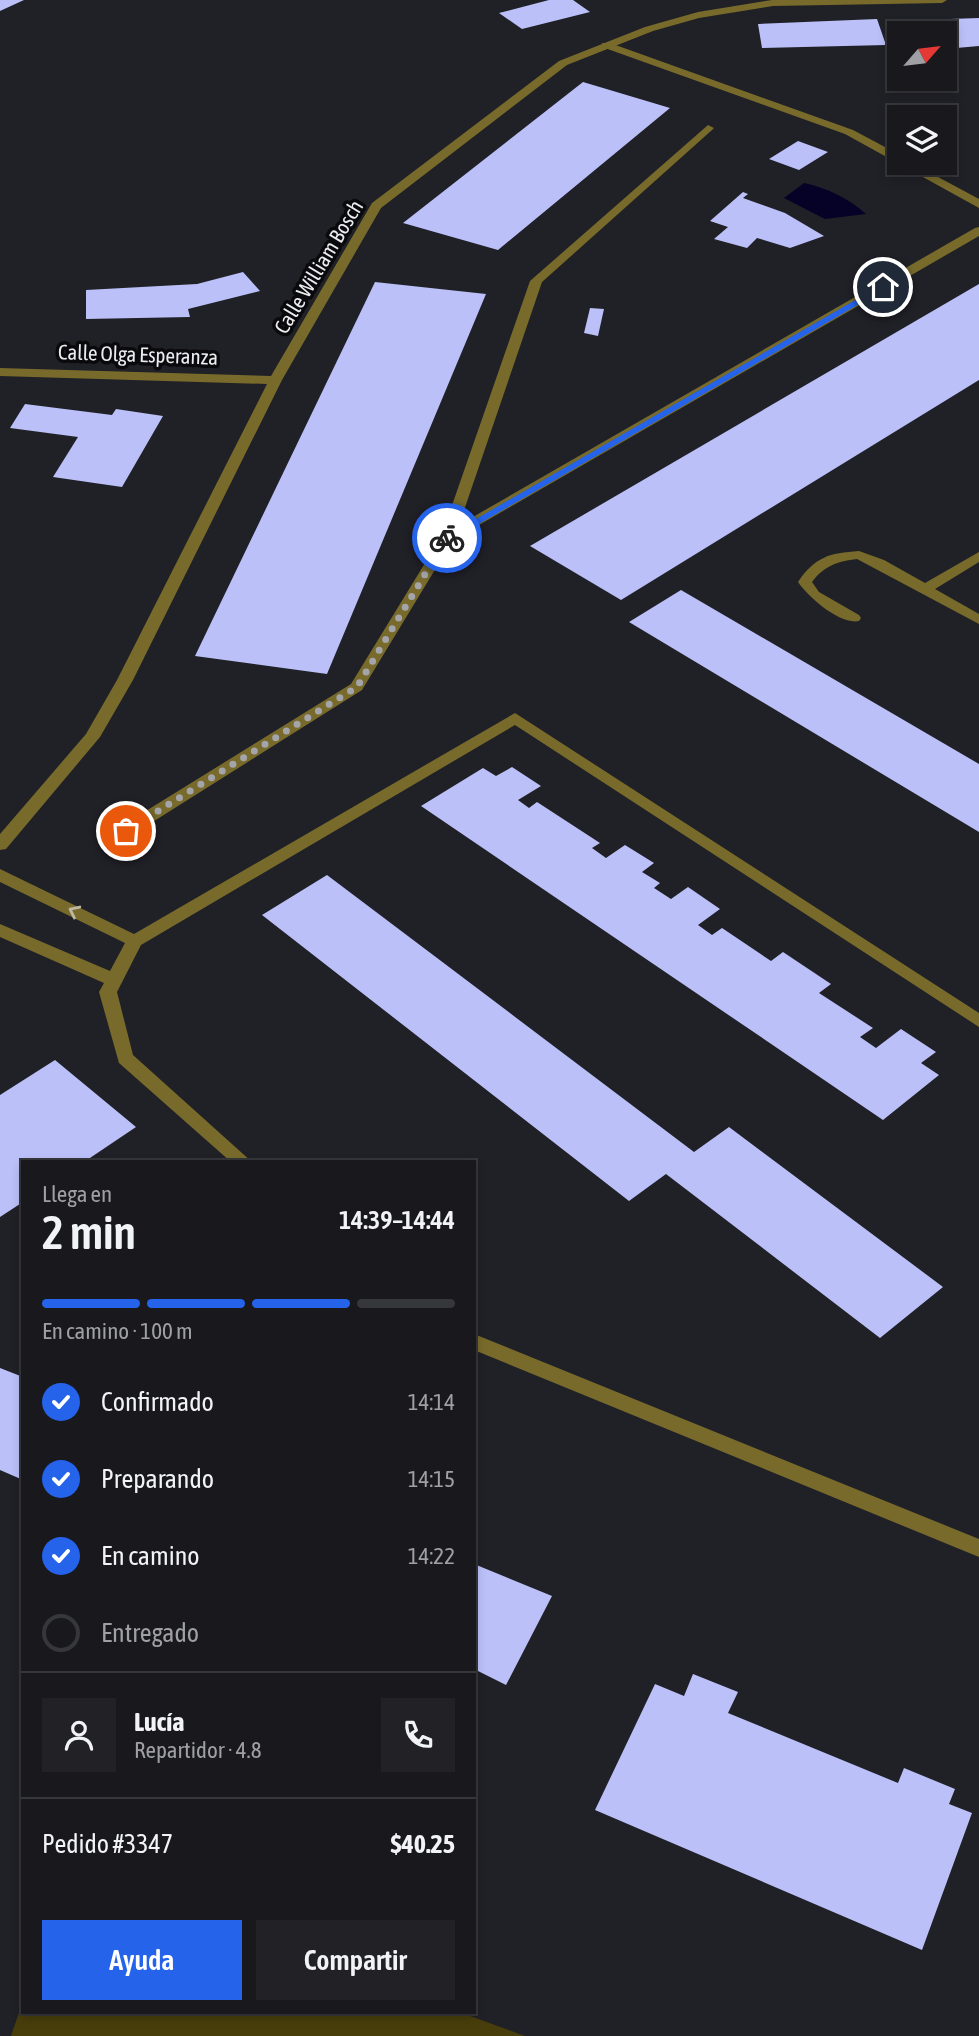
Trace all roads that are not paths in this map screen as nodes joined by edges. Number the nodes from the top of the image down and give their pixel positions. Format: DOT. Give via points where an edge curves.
graph roads {
  1 [pos="942,0"];
  2 [pos="606,45"];
  3 [pos="708,128"];
  4 [pos="887,153"];
  5 [pos="926,175"];
  6 [pos="979,204"];
  7 [pos="979,231"];
  8 [pos="0,372"];
  9 [pos="275,380"];
  10 [pos="448,537"];
  11 [pos="979,556"];
  12 [pos="925,589"];
  13 [pos="854,618"];
  14 [pos="979,620"];
  15 [pos="126,831"];
  16 [pos="0,845"];
  17 [pos="0,875"];
  18 [pos="0,930"];
  19 [pos="135,942"];
  20 [pos="114,980"];
  21 [pos="979,1021"];
  22 [pos="241,1160"];
  23 [pos="476,1343"];
  24 [pos="979,1548"];
  1 -- 2 [label="street, Calle William Bosch" via="773,3 698,15"];
  2 -- 4 [label="street" via="849,132"];
  2 -- 9 [label="street, Calle William Bosch" via="563,63 376,206"];
  3 -- 10 [label="street" via="536,281"];
  5 -- 6 [label="street"];
  7 -- 10 [label="street"];
  8 -- 9 [label="street, Calle Olga Esperanza"];
  9 -- 16 [label="street, Calle William Bosch" via="92,737"];
  10 -- 15 [label="street" via="357,687"];
  11 -- 12 [label="street"];
  12 -- 13 [label="street" via="859,555 838,557 817,567 805,582 814,595"];
  12 -- 14 [label="street"];
  19 -- 17 [label="street, one-way"];
  18 -- 20 [label="street"];
  19 -- 20 [label="street"];
  19 -- 21 [label="street" via="515,718"];
  20 -- 22 [label="street" via="108,992 125,1058"];
  23 -- 24 [label="street"];
}
